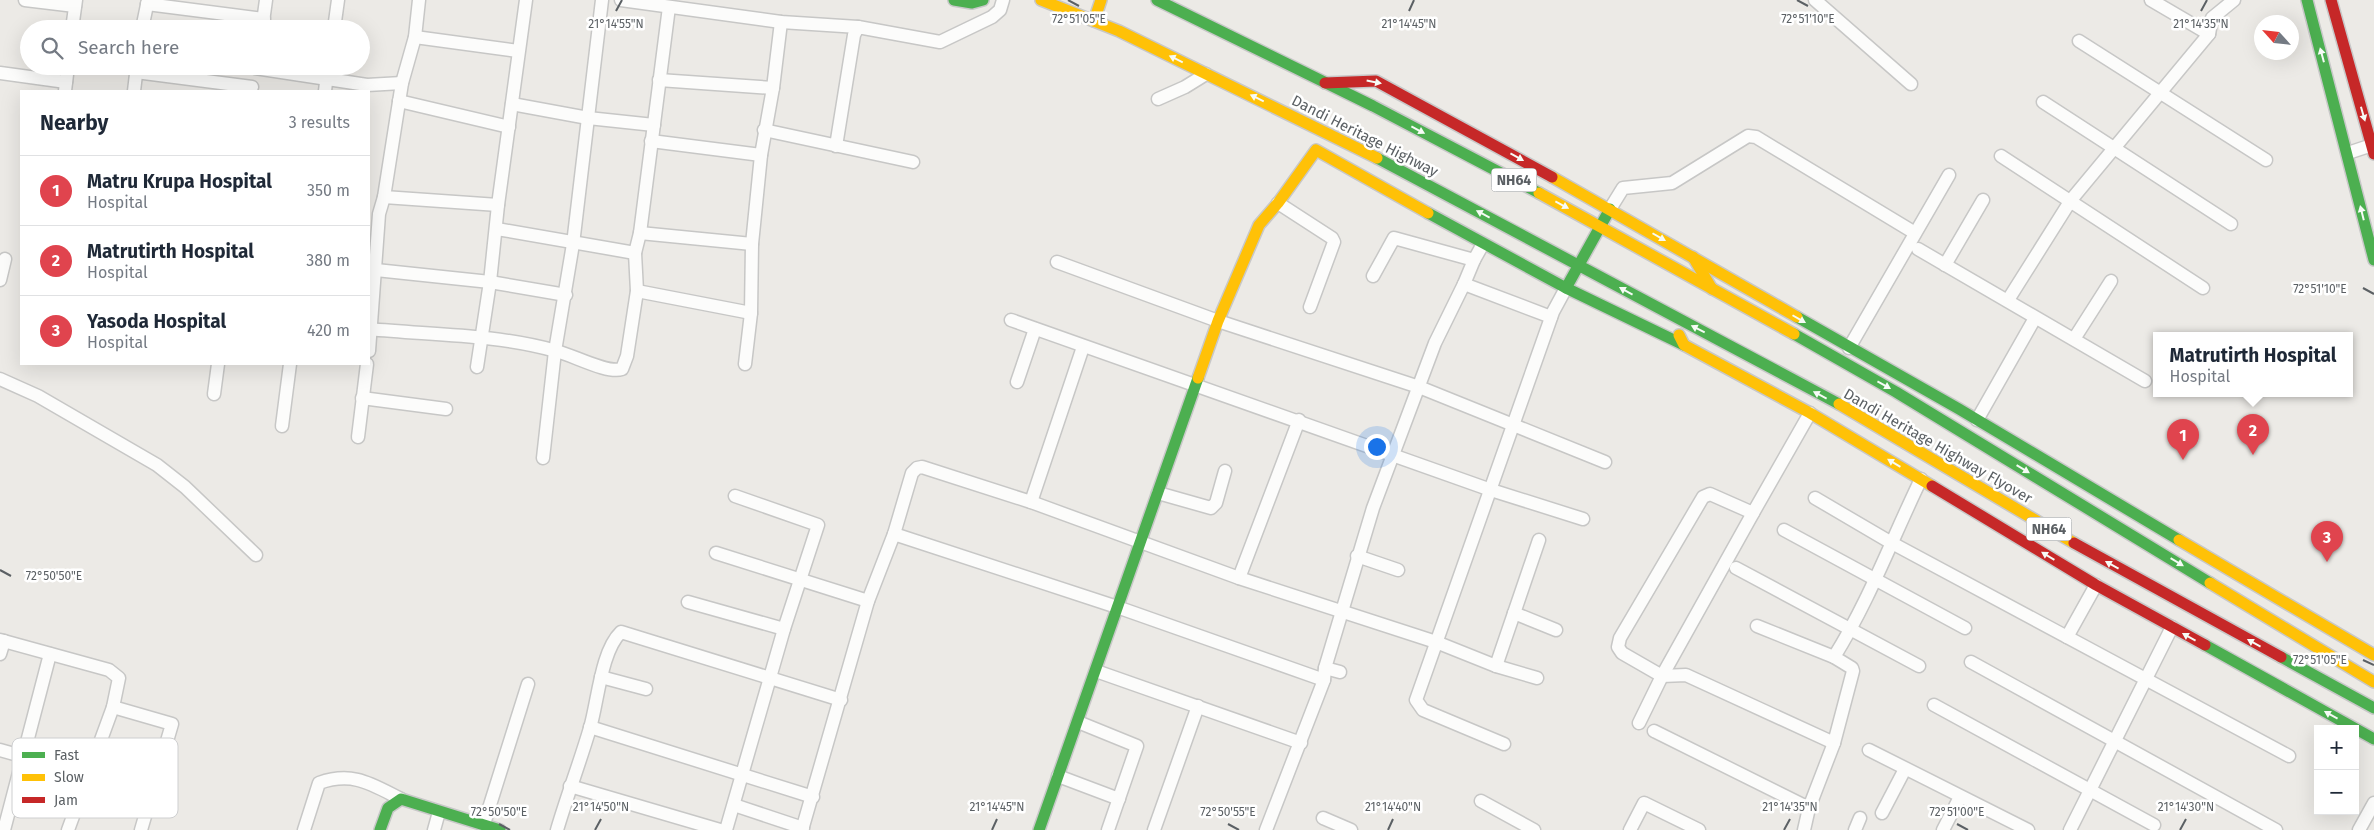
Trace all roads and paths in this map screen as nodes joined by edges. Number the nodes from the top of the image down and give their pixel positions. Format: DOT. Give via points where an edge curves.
graph roads {
  1 [pos="25,0"];
  2 [pos="266,0"];
  3 [pos="338,0"];
  4 [pos="419,0"];
  5 [pos="526,0"];
  6 [pos="602,0"];
  7 [pos="620,0"];
  8 [pos="954,0"];
  9 [pos="983,0"];
  10 [pos="1003,0"];
  11 [pos="1041,0"];
  12 [pos="1079,0"];
  13 [pos="1101,0"];
  14 [pos="1157,0"];
  15 [pos="1815,0"];
  16 [pos="2151,0"];
  17 [pos="2234,0"];
  18 [pos="2307,0"];
  19 [pos="2332,0"];
  20 [pos="147,2"];
  21 [pos="75,3"];
  22 [pos="668,7"];
  23 [pos="1074,14"];
  24 [pos="73,20"];
  25 [pos="144,20"];
  26 [pos="242,20"];
  27 [pos="264,20"];
  28 [pos="335,20"];
  29 [pos="1094,21"];
  30 [pos="781,22"];
  31 [pos="858,27"];
  32 [pos="2209,34"];
  33 [pos="415,37"];
  34 [pos="2078,41"];
  35 [pos="518,51"];
  36 [pos="0,73"];
  37 [pos="1206,74"];
  38 [pos="135,75"];
  39 [pos="171,75"];
  40 [pos="254,75"];
  41 [pos="327,75"];
  42 [pos="336,75"];
  43 [pos="659,80"];
  44 [pos="402,83"];
  45 [pos="1325,83"];
  46 [pos="1911,84"];
  47 [pos="65,87"];
  48 [pos="773,88"];
  49 [pos="252,89"];
  50 [pos="134,90"];
  51 [pos="325,90"];
  52 [pos="2161,92"];
  53 [pos="1158,99"];
  54 [pos="399,101"];
  55 [pos="2043,102"];
  56 [pos="512,104"];
  57 [pos="588,118"];
  58 [pos="654,125"];
  59 [pos="509,126"];
  60 [pos="764,130"];
  61 [pos="651,141"];
  62 [pos="836,146"];
  63 [pos="2114,147"];
  64 [pos="2373,149"];
  65 [pos="2348,153"];
  66 [pos="761,155"];
  67 [pos="2001,156"];
  68 [pos="2266,160"];
  69 [pos="913,162"];
  70 [pos="1949,175"];
  71 [pos="384,197"];
  72 [pos="1983,200"];
  73 [pos="2071,200"];
  74 [pos="1280,201"];
  75 [pos="498,205"];
  76 [pos="1610,209"];
  77 [pos="374,213"];
  78 [pos="2231,224"];
  79 [pos="1600,225"];
  80 [pos="497,229"];
  81 [pos="640,233"];
  82 [pos="1915,233"];
  83 [pos="573,244"];
  84 [pos="752,244"];
  85 [pos="1483,244"];
  86 [pos="1918,249"];
  87 [pos="635,253"];
  88 [pos="1694,257"];
  89 [pos="5,260"];
  90 [pos="1474,260"];
  91 [pos="2374,260"];
  92 [pos="1057,262"];
  93 [pos="1580,265"];
  94 [pos="1945,265"];
  95 [pos="376,270"];
  96 [pos="1373,276"];
  97 [pos="0,280"];
  98 [pos="2111,281"];
  99 [pos="490,282"];
  100 [pos="1464,284"];
  101 [pos="1566,288"];
  102 [pos="2203,288"];
  103 [pos="1712,289"];
  104 [pos="637,291"];
  105 [pos="566,295"];
  106 [pos="2008,300"];
  107 [pos="1310,307"];
  108 [pos="751,313"];
  109 [pos="1669,314"];
  110 [pos="1552,318"];
  111 [pos="2035,318"];
  112 [pos="1011,320"];
  113 [pos="1218,321"];
  114 [pos="370,329"];
  115 [pos="1035,329"];
  116 [pos="483,338"];
  117 [pos="2074,339"];
  118 [pos="1684,345"];
  119 [pos="1083,347"];
  120 [pos="1849,348"];
  121 [pos="556,350"];
  122 [pos="744,364"];
  123 [pos="218,365"];
  124 [pos="290,365"];
  125 [pos="367,365"];
  126 [pos="477,367"];
  127 [pos="0,379"];
  128 [pos="2145,381"];
  129 [pos="1016,382"];
  130 [pos="1197,384"];
  131 [pos="1419,387"];
  132 [pos="214,394"];
  133 [pos="362,398"];
  134 [pos="446,409"];
  135 [pos="1810,413"];
  136 [pos="1299,420"];
  137 [pos="1977,420"];
  138 [pos="1515,425"];
  139 [pos="282,426"];
  140 [pos="358,437"];
  141 [pos="1392,455"];
  142 [pos="543,458"];
  143 [pos="1605,462"];
  144 [pos="1225,471"];
  145 [pos="1921,479"];
  146 [pos="1491,490"];
  147 [pos="1158,493"];
  148 [pos="735,496"];
  149 [pos="1815,498"];
  150 [pos="1031,502"];
  151 [pos="1753,513"];
  152 [pos="1583,519"];
  153 [pos="1784,530"];
  154 [pos="894,534"];
  155 [pos="1539,540"];
  156 [pos="1141,541"];
  157 [pos="1890,542"];
  158 [pos="716,553"];
  159 [pos="256,555"];
  160 [pos="1357,556"];
  161 [pos="1736,568"];
  162 [pos="1398,570"];
  163 [pos="1240,578"];
  164 [pos="1877,578"];
  165 [pos="799,579"];
  166 [pos="2096,585"];
  167 [pos="868,601"];
  168 [pos="688,602"];
  169 [pos="1117,608"];
  170 [pos="1342,611"];
  171 [pos="1514,613"];
  172 [pos="1757,626"];
  173 [pos="1965,628"];
  174 [pos="2172,628"];
  175 [pos="784,629"];
  176 [pos="1850,629"];
  177 [pos="1556,630"];
  178 [pos="2067,637"];
  179 [pos="2,640"];
  180 [pos="1436,642"];
  181 [pos="0,654"];
  182 [pos="50,654"];
  183 [pos="2374,655"];
  184 [pos="1834,657"];
  185 [pos="1971,662"];
  186 [pos="1496,666"];
  187 [pos="1919,666"];
  188 [pos="1096,671"];
  189 [pos="1340,672"];
  190 [pos="1324,674"];
  191 [pos="1662,676"];
  192 [pos="601,677"];
  193 [pos="770,678"];
  194 [pos="1537,678"];
  195 [pos="2146,680"];
  196 [pos="2374,682"];
  197 [pos="528,684"];
  198 [pos="646,689"];
  199 [pos="841,700"];
  200 [pos="1934,705"];
  201 [pos="1198,706"];
  202 [pos="113,707"];
  203 [pos="2374,708"];
  204 [pos="1078,722"];
  205 [pos="1639,723"];
  206 [pos="590,727"];
  207 [pos="1654,731"];
  208 [pos="29,738"];
  209 [pos="102,738"];
  210 [pos="168,738"];
  211 [pos="2374,739"];
  212 [pos="2116,742"];
  213 [pos="1301,743"];
  214 [pos="1834,743"];
  215 [pos="1504,744"];
  216 [pos="1869,750"];
  217 [pos="2289,756"];
  218 [pos="1905,769"];
  219 [pos="740,775"];
  220 [pos="1058,776"];
  221 [pos="570,786"];
  222 [pos="12,789"];
  223 [pos="2089,790"];
  224 [pos="813,797"];
  225 [pos="1960,797"];
  226 [pos="401,799"];
  227 [pos="1119,799"];
  228 [pos="1481,801"];
  229 [pos="2374,803"];
  230 [pos="734,805"];
  231 [pos="5,808"];
  232 [pos="1809,808"];
  233 [pos="439,812"];
  234 [pos="1882,814"];
  235 [pos="73,818"];
  236 [pos="145,818"];
  237 [pos="1323,818"];
  238 [pos="484,824"];
  239 [pos="2154,825"];
  240 [pos="802,829"];
  241 [pos="4,830"];
  242 [pos="68,830"];
  243 [pos="141,830"];
  244 [pos="304,830"];
  245 [pos="380,830"];
  246 [pos="434,830"];
  247 [pos="500,830"];
  248 [pos="557,830"];
  249 [pos="720,830"];
  250 [pos="726,830"];
  251 [pos="1039,830"];
  252 [pos="1108,830"];
  253 [pos="1154,830"];
  254 [pos="1266,830"];
  255 [pos="1351,830"];
  256 [pos="1534,830"];
  257 [pos="1630,830"];
  258 [pos="1698,830"];
  259 [pos="1804,830"];
  260 [pos="1943,830"];
  261 [pos="2028,830"];
  262 [pos="2070,830"];
  263 [pos="2276,830"];
  264 [pos="2360,830"];
  1 -- 21 [label="street"];
  2 -- 27 [label="street"];
  3 -- 28 [label="street"];
  4 -- 33 [label="street"];
  5 -- 35 [label="street"];
  6 -- 57 [label="street"];
  7 -- 22 [label="street"];
  8 -- 9 [label="main road"];
  10 -- 31 [label="street" via="1000,10 992,17 940,42"];
  11 -- 23 [label="main road, Dandi Heritage Highway / NH64"];
  12 -- 23 [label="main road"];
  13 -- 29 [label="main road"];
  14 -- 45 [label="main road, Dandi Heritage Highway / NH64"];
  15 -- 46 [label="street"];
  16 -- 32 [label="street"];
  17 -- 32 [label="street" via="2212,18"];
  65 -- 18 [label="main road, one-way"];
  19 -- 64 [label="main road, one-way"];
  20 -- 25 [label="street"];
  20 -- 26 [label="street"];
  21 -- 24 [label="street"];
  22 -- 30 [label="street"];
  22 -- 43 [label="street"];
  23 -- 29 [label="main road, Dandi Heritage Highway / NH64"];
  37 -- 29 [label="main road, Dandi Heritage Highway / NH64, one-way"];
  30 -- 31 [label="street"];
  30 -- 48 [label="street"];
  31 -- 62 [label="street"];
  32 -- 52 [label="street"];
  33 -- 35 [label="street"];
  33 -- 44 [label="street"];
  34 -- 52 [label="street"];
  35 -- 56 [label="street"];
  36 -- 47 [label="street"];
  37 -- 53 [label="street"];
  93 -- 37 [label="main road, Dandi Heritage Highway / NH64, one-way" via="1294,116"];
  38 -- 50 [label="street"];
  39 -- 49 [label="street"];
  40 -- 49 [label="street"];
  41 -- 51 [label="street"];
  42 -- 44 [label="street" via="368,85"];
  43 -- 48 [label="street"];
  43 -- 58 [label="street"];
  44 -- 54 [label="street"];
  45 -- 76 [label="main road, one-way" via="1367,80 1383,84"];
  45 -- 79 [label="main road, Dandi Heritage Highway / NH64, one-way"];
  48 -- 60 [label="street"];
  52 -- 63 [label="street"];
  52 -- 68 [label="street"];
  54 -- 59 [label="street"];
  54 -- 71 [label="street"];
  55 -- 63 [label="street"];
  56 -- 57 [label="street"];
  56 -- 59 [label="street"];
  57 -- 58 [label="street"];
  57 -- 83 [label="street"];
  58 -- 61 [label="street"];
  59 -- 75 [label="street"];
  60 -- 62 [label="street"];
  60 -- 66 [label="street"];
  61 -- 66 [label="street"];
  61 -- 81 [label="street"];
  62 -- 69 [label="street"];
  63 -- 73 [label="street"];
  63 -- 78 [label="street"];
  64 -- 65 [label="street"];
  91 -- 65 [label="main road, one-way"];
  66 -- 84 [label="street"];
  67 -- 73 [label="street"];
  70 -- 82 [label="street"];
  71 -- 75 [label="street"];
  71 -- 77 [label="street"];
  72 -- 94 [label="street"];
  73 -- 102 [label="street"];
  73 -- 106 [label="street"];
  74 -- 85 [label="main road" via="1316,150 1321,150"];
  74 -- 107 [label="street" via="1334,242"];
  74 -- 113 [label="main road" via="1259,225"];
  75 -- 80 [label="street"];
  76 -- 79 [label="main road"];
  76 -- 82 [label="street" via="1623,188 1672,183 1748,136 1756,137"];
  76 -- 88 [label="main road, one-way"];
  77 -- 95 [label="street"];
  79 -- 93 [label="main road"];
  79 -- 103 [label="main road, Dandi Heritage Highway / NH64"];
  80 -- 83 [label="street"];
  80 -- 99 [label="street"];
  81 -- 84 [label="street"];
  81 -- 87 [label="street"];
  82 -- 120 [label="street"];
  83 -- 87 [label="street"];
  83 -- 105 [label="street"];
  84 -- 108 [label="street"];
  85 -- 90 [label="street"];
  85 -- 101 [label="main road"];
  86 -- 94 [label="street"];
  87 -- 104 [label="street"];
  88 -- 103 [label="main road"];
  88 -- 120 [label="main road, one-way"];
  89 -- 97 [label="street"];
  90 -- 96 [label="street" via="1394,238"];
  90 -- 100 [label="street"];
  92 -- 113 [label="street"];
  93 -- 101 [label="main road"];
  109 -- 93 [label="main road, Dandi Heritage Highway / NH64, one-way"];
  94 -- 106 [label="street"];
  95 -- 99 [label="street"];
  95 -- 114 [label="street"];
  98 -- 117 [label="street"];
  99 -- 105 [label="street"];
  99 -- 116 [label="street"];
  100 -- 110 [label="street"];
  100 -- 131 [label="street" via="1435,343"];
  101 -- 110 [label="street"];
  101 -- 118 [label="main road"];
  103 -- 196 [label="main road, Dandi Heritage Highway Flyover / NH64, one-way" via="1896,392"];
  104 -- 108 [label="street"];
  104 -- 121 [label="street" via="627,356 622,368 610,369"];
  105 -- 121 [label="street"];
  106 -- 111 [label="street"];
  108 -- 122 [label="street"];
  109 -- 118 [label="main road"];
  203 -- 109 [label="main road, Dandi Heritage Highway Flyover / NH64, one-way" via="2102,559 1852,411"];
  110 -- 138 [label="street"];
  111 -- 117 [label="street"];
  111 -- 137 [label="street"];
  112 -- 115 [label="street"];
  113 -- 130 [label="main road"];
  113 -- 131 [label="street"];
  114 -- 116 [label="street"];
  115 -- 119 [label="street"];
  115 -- 129 [label="street"];
  116 -- 121 [label="street"];
  116 -- 126 [label="street"];
  117 -- 128 [label="street"];
  118 -- 135 [label="main road"];
  119 -- 130 [label="street"];
  119 -- 150 [label="street"];
  120 -- 137 [label="main road"];
  121 -- 142 [label="street"];
  123 -- 132 [label="street"];
  124 -- 139 [label="street"];
  125 -- 133 [label="street"];
  127 -- 159 [label="street" via="38,396 157,465 185,487"];
  130 -- 136 [label="street"];
  130 -- 147 [label="main road"];
  131 -- 138 [label="street"];
  131 -- 141 [label="street"];
  133 -- 134 [label="street"];
  133 -- 140 [label="street"];
  145 -- 135 [label="main road, one-way"];
  135 -- 151 [label="street"];
  136 -- 141 [label="street"];
  136 -- 163 [label="street"];
  137 -- 183 [label="main road"];
  138 -- 143 [label="street"];
  138 -- 146 [label="street"];
  141 -- 146 [label="street"];
  141 -- 160 [label="street"];
  144 -- 147 [label="street" via="1216,503 1211,508"];
  145 -- 157 [label="street"];
  166 -- 145 [label="main road, one-way"];
  146 -- 152 [label="street"];
  146 -- 180 [label="street"];
  147 -- 156 [label="main road"];
  148 -- 165 [label="street" via="818,525"];
  149 -- 157 [label="street"];
  150 -- 154 [label="street" via="917,468 912,473"];
  150 -- 156 [label="street"];
  151 -- 191 [label="street"];
  151 -- 191 [label="street" via="1710,494 1703,497 1620,638 1618,647 1622,652"];
  153 -- 164 [label="street"];
  154 -- 167 [label="street"];
  154 -- 169 [label="street"];
  155 -- 171 [label="street"];
  156 -- 163 [label="street"];
  156 -- 169 [label="main road"];
  157 -- 164 [label="street"];
  157 -- 178 [label="street"];
  158 -- 165 [label="street"];
  160 -- 162 [label="street"];
  160 -- 170 [label="street"];
  161 -- 176 [label="street"];
  163 -- 170 [label="street"];
  164 -- 173 [label="street"];
  164 -- 176 [label="street"];
  165 -- 167 [label="street"];
  165 -- 175 [label="street"];
  166 -- 174 [label="main road"];
  166 -- 178 [label="street"];
  167 -- 199 [label="street"];
  168 -- 175 [label="street"];
  169 -- 188 [label="main road"];
  169 -- 190 [label="street"];
  170 -- 180 [label="street"];
  170 -- 190 [label="street"];
  171 -- 177 [label="street"];
  171 -- 186 [label="street"];
  172 -- 184 [label="street"];
  174 -- 195 [label="street"];
  211 -- 174 [label="main road, one-way"];
  175 -- 193 [label="street"];
  176 -- 184 [label="street"];
  176 -- 187 [label="street"];
  178 -- 195 [label="street"];
  179 -- 181 [label="street"];
  179 -- 182 [label="street"];
  180 -- 186 [label="street"];
  180 -- 215 [label="street" via="1416,700 1419,706"];
  182 -- 202 [label="street" via="109,670 119,678"];
  182 -- 208 [label="street"];
  184 -- 214 [label="street" via="1853,671"];
  185 -- 212 [label="street"];
  186 -- 194 [label="street"];
  188 -- 201 [label="street"];
  188 -- 204 [label="main road"];
  189 -- 190 [label="street"];
  190 -- 213 [label="street"];
  191 -- 205 [label="street"];
  191 -- 214 [label="street" via="1686,675"];
  192 -- 193 [label="street" via="613,639 622,632"];
  192 -- 198 [label="street"];
  192 -- 206 [label="street"];
  193 -- 199 [label="street"];
  193 -- 219 [label="street"];
  195 -- 212 [label="street"];
  195 -- 217 [label="street"];
  197 -- 238 [label="street"];
  199 -- 224 [label="street"];
  200 -- 223 [label="street"];
  201 -- 213 [label="street"];
  201 -- 253 [label="street"];
  202 -- 209 [label="street"];
  202 -- 210 [label="street" via="172,724"];
  204 -- 220 [label="main road"];
  204 -- 227 [label="street" via="1137,746"];
  206 -- 219 [label="street"];
  206 -- 221 [label="street"];
  207 -- 232 [label="street"];
  212 -- 223 [label="street"];
  212 -- 263 [label="street"];
  213 -- 254 [label="street"];
  214 -- 232 [label="street"];
  216 -- 218 [label="street"];
  218 -- 225 [label="street"];
  218 -- 234 [label="street"];
  219 -- 224 [label="street"];
  219 -- 230 [label="street"];
  220 -- 227 [label="street"];
  220 -- 251 [label="main road"];
  221 -- 248 [label="street"];
  221 -- 249 [label="street"];
  222 -- 231 [label="street"];
  223 -- 239 [label="street"];
  223 -- 262 [label="street"];
  224 -- 240 [label="street"];
  225 -- 260 [label="street"];
  225 -- 261 [label="street"];
  226 -- 233 [label="main road"];
  226 -- 244 [label="street" via="367,782 335,777 319,783"];
  226 -- 245 [label="main road" via="388,808"];
  227 -- 252 [label="street"];
  228 -- 256 [label="street"];
  229 -- 264 [label="street"];
  230 -- 240 [label="street"];
  230 -- 250 [label="street"];
  231 -- 241 [label="street"];
  232 -- 259 [label="street"];
  233 -- 238 [label="main road"];
  233 -- 246 [label="street"];
  235 -- 242 [label="street"];
  236 -- 243 [label="street"];
  237 -- 255 [label="street"];
  238 -- 247 [label="main road"];
  257 -- 258 [label="street" via="1644,803"];
}
